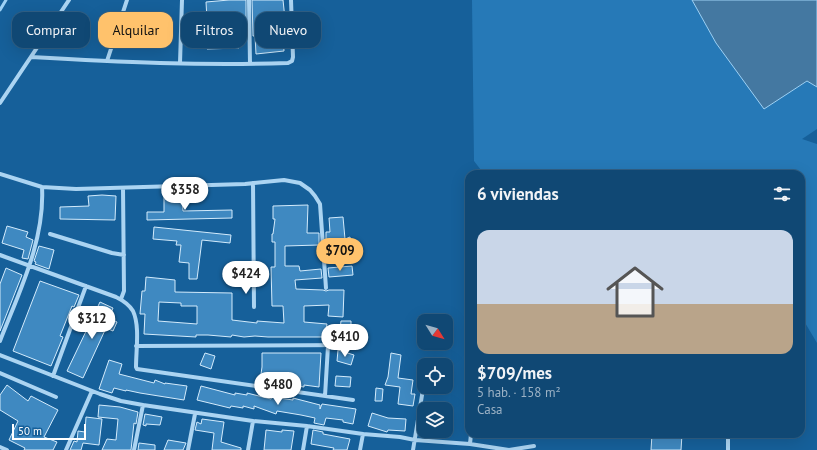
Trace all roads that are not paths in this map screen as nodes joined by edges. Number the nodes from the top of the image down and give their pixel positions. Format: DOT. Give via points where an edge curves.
graph roads {
  1 [pos="69,0"];
  2 [pos="127,0"];
  3 [pos="182,0"];
  4 [pos="249,0"];
  5 [pos="291,0"];
  6 [pos="31,57"];
  7 [pos="107,61"];
  8 [pos="180,63"];
  9 [pos="250,64"];
  10 [pos="0,103"];
  11 [pos="0,174"];
  12 [pos="253,183"];
  13 [pos="42,187"];
  14 [pos="123,188"];
  15 [pos="50,234"];
  16 [pos="124,255"];
  17 [pos="0,256"];
  18 [pos="29,266"];
  19 [pos="86,286"];
  20 [pos="326,288"];
  21 [pos="121,299"];
  22 [pos="254,307"];
  23 [pos="0,341"];
  24 [pos="356,345"];
  25 [pos="136,346"];
  26 [pos="328,346"];
  27 [pos="0,355"];
  28 [pos="0,373"];
  29 [pos="53,376"];
  30 [pos="92,391"];
  31 [pos="422,394"];
  32 [pos="325,396"];
  33 [pos="56,397"];
  34 [pos="353,400"];
  35 [pos="143,405"];
  36 [pos="195,414"];
  37 [pos="253,421"];
  38 [pos="307,426"];
  39 [pos="363,434"];
  40 [pos="728,438"];
  41 [pos="415,440"];
  42 [pos="473,446"];
  43 [pos="534,446"];
  44 [pos="0,447"];
  45 [pos="7,450"];
  46 [pos="66,450"];
  47 [pos="134,450"];
  48 [pos="188,450"];
  49 [pos="248,450"];
  50 [pos="303,450"];
  51 [pos="360,450"];
  52 [pos="413,450"];
  53 [pos="728,450"];
  1 -- 6 [label="street"];
  2 -- 7 [label="street"];
  3 -- 8 [label="street"];
  4 -- 9 [label="street"];
  5 -- 9 [label="street" via="292,61"];
  6 -- 7 [label="street"];
  6 -- 10 [label="street"];
  7 -- 8 [label="street"];
  8 -- 9 [label="street"];
  11 -- 13 [label="street"];
  12 -- 14 [label="street"];
  12 -- 20 [label="street" via="284,180 300,183 315,196 320,204"];
  12 -- 22 [label="street"];
  13 -- 14 [label="street" via="76,190"];
  13 -- 18 [label="street" via="38,237"];
  14 -- 16 [label="street"];
  15 -- 16 [label="street"];
  16 -- 21 [label="street" via="124,291"];
  17 -- 18 [label="street"];
  18 -- 19 [label="street"];
  18 -- 23 [label="street"];
  19 -- 21 [label="street"];
  19 -- 29 [label="street"];
  21 -- 25 [label="street" via="132,310 136,323"];
  24 -- 26 [label="street"];
  25 -- 26 [label="street"];
  25 -- 32 [label="street" via="136,367 140,370"];
  26 -- 32 [label="street"];
  27 -- 29 [label="street"];
  28 -- 33 [label="street"];
  29 -- 30 [label="street"];
  30 -- 35 [label="street"];
  30 -- 46 [label="street"];
  31 -- 41 [label="street"];
  32 -- 34 [label="street"];
  35 -- 36 [label="street"];
  35 -- 47 [label="street"];
  36 -- 37 [label="street"];
  36 -- 48 [label="street"];
  37 -- 38 [label="street"];
  37 -- 49 [label="street"];
  38 -- 39 [label="street"];
  38 -- 50 [label="street"];
  39 -- 41 [label="street"];
  39 -- 51 [label="street"];
  40 -- 53 [label="street"];
  41 -- 42 [label="street"];
  41 -- 52 [label="street"];
  42 -- 43 [label="street" via="509,450"];
  44 -- 45 [label="street"];
}
